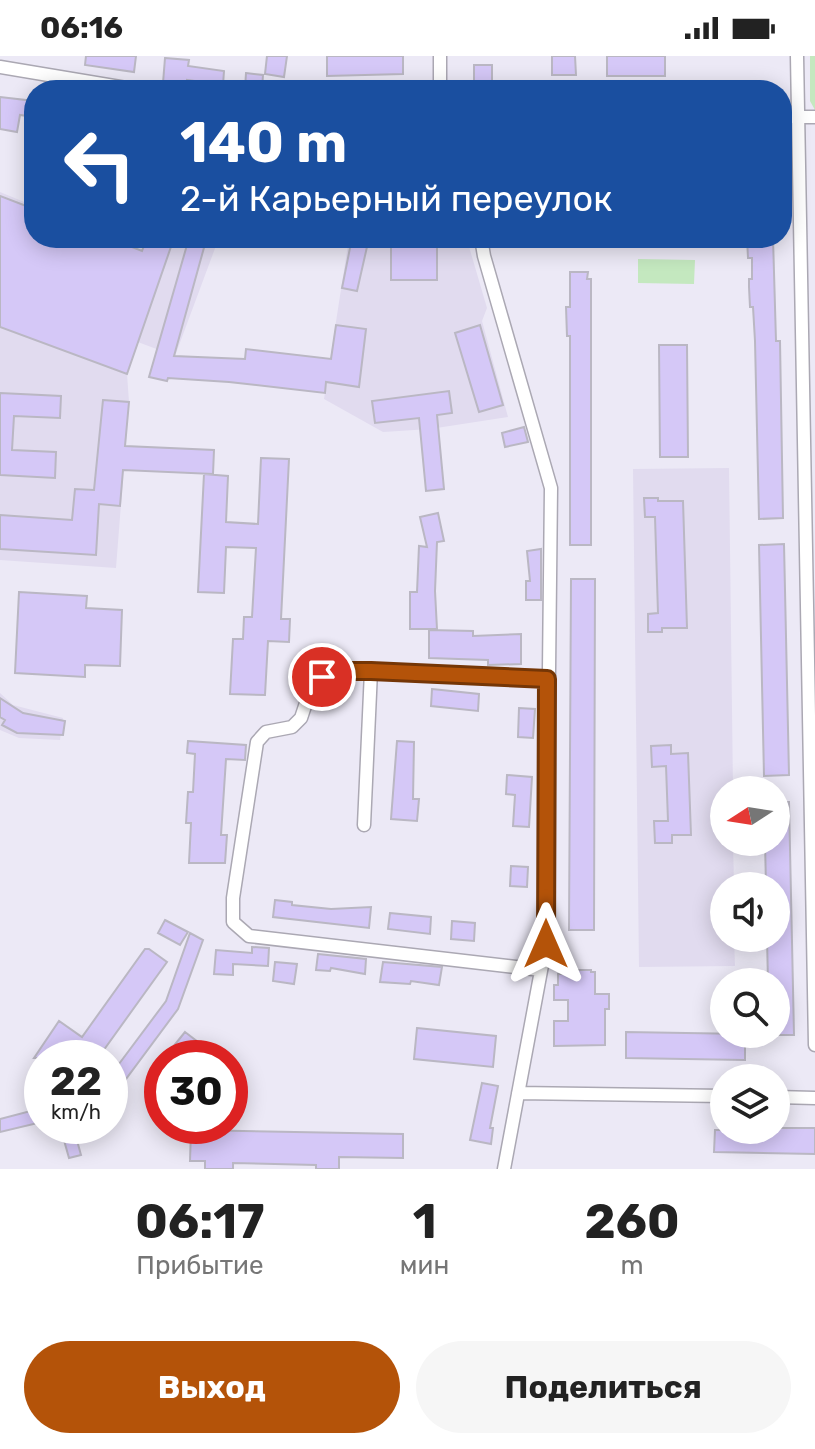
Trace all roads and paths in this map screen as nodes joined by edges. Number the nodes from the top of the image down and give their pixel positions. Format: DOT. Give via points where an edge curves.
graph roads {
  1 [pos="440,56"];
  2 [pos="797,56"];
  3 [pos="0,67"];
  4 [pos="78,80"];
  5 [pos="440,80"];
  6 [pos="792,117"];
  7 [pos="798,117"];
  8 [pos="815,117"];
  9 [pos="483,248"];
  10 [pos="371,671"];
  11 [pos="547,679"];
  12 [pos="364,825"];
  13 [pos="541,970"];
  14 [pos="815,1045"];
  15 [pos="518,1093"];
  16 [pos="710,1096"];
  17 [pos="790,1097"];
  18 [pos="815,1098"];
  19 [pos="504,1169"];
  1 -- 5 [label="street"];
  2 -- 7 [label="street"];
  3 -- 4 [label="street"];
  6 -- 7 [label="street"];
  7 -- 8 [label="street"];
  7 -- 14 [label="street"];
  9 -- 11 [label="street" via="551,488"];
  10 -- 11 [label="street"];
  10 -- 12 [label="street"];
  10 -- 13 [label="street" via="336,671 322,677 311,688 301,718 292,727 266,732 257,742 233,922 249,936"];
  11 -- 13 [label="street" via="546,944"];
  13 -- 15 [label="street"];
  15 -- 16 [label="street"];
  15 -- 19 [label="street"];
  17 -- 18 [label="street"];
}
